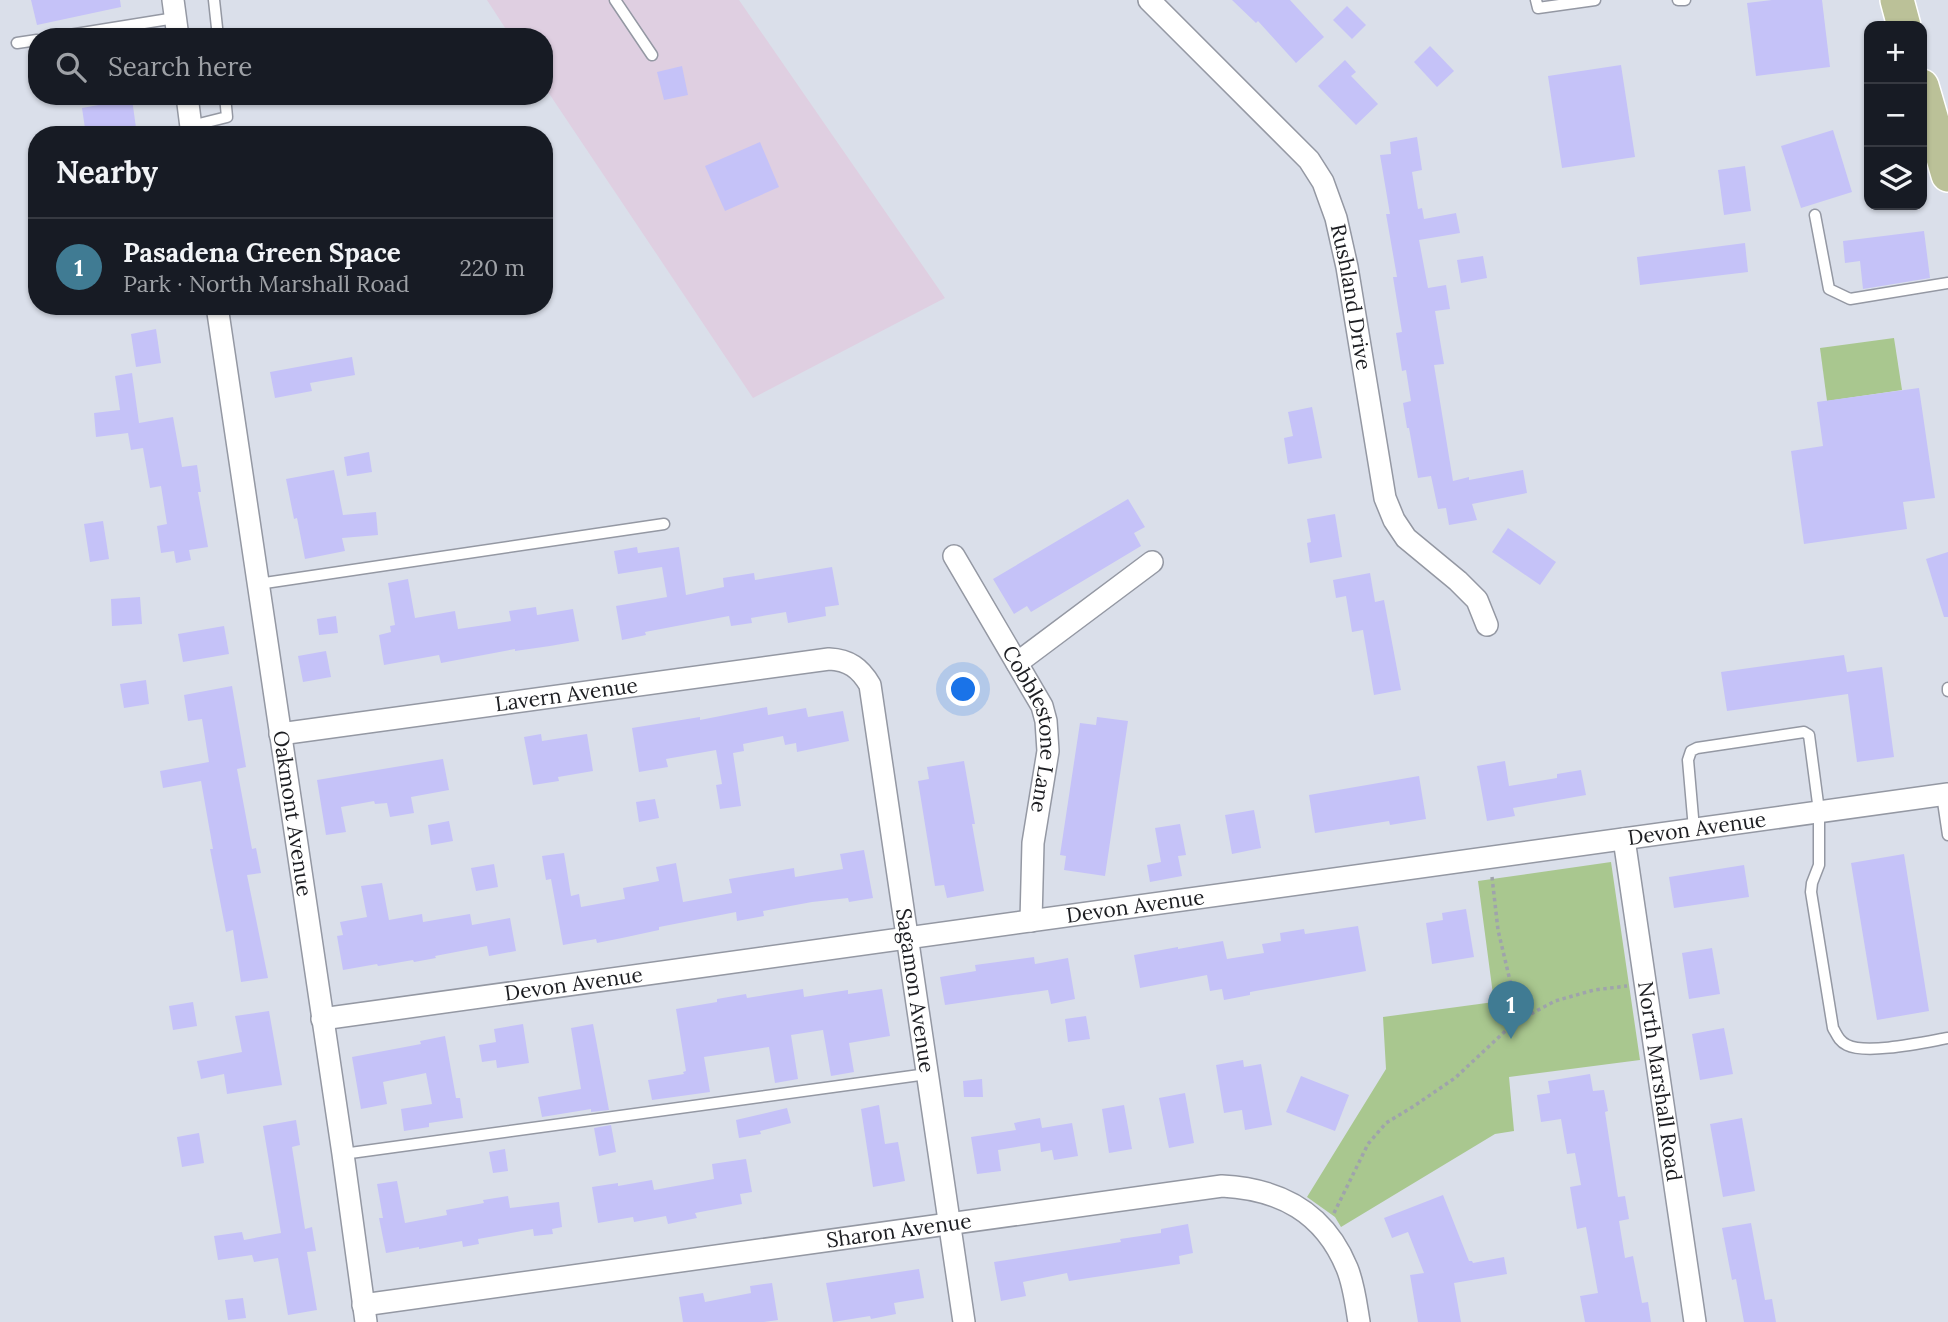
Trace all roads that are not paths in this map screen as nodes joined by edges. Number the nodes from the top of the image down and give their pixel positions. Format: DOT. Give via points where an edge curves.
graph roads {
  1 [pos="214,0"];
  2 [pos="615,0"];
  3 [pos="1149,0"];
  4 [pos="1536,0"];
  5 [pos="1595,0"];
  6 [pos="1678,0"];
  7 [pos="1685,0"];
  8 [pos="1897,0"];
  9 [pos="175,18"];
  10 [pos="1903,21"];
  11 [pos="113,28"];
  12 [pos="217,28"];
  13 [pos="28,41"];
  14 [pos="17,43"];
  15 [pos="652,55"];
  16 [pos="1927,103"];
  17 [pos="188,105"];
  18 [pos="226,105"];
  19 [pos="191,126"];
  20 [pos="204,126"];
  21 [pos="1947,171"];
  22 [pos="1815,215"];
  23 [pos="1948,283"];
  24 [pos="219,315"];
  25 [pos="664,524"];
  26 [pos="954,556"];
  27 [pos="1152,562"];
  28 [pos="258,584"];
  29 [pos="1487,625"];
  30 [pos="1017,663"];
  31 [pos="853,664"];
  32 [pos="280,734"];
  33 [pos="1945,795"];
  34 [pos="1819,811"];
  35 [pos="1694,829"];
  36 [pos="1948,835"];
  37 [pos="1624,839"];
  38 [pos="1031,921"];
  39 [pos="907,938"];
  40 [pos="322,1019"];
  41 [pos="1948,1038"];
  42 [pos="927,1074"];
  43 [pos="343,1154"];
  44 [pos="950,1223"];
  45 [pos="364,1313"];
  46 [pos="964,1322"];
  47 [pos="1359,1322"];
  48 [pos="1695,1322"];
  1 -- 12 [label="lane"];
  2 -- 15 [label="lane"];
  3 -- 29 [label="street, Rushland Drive" via="1309,160 1323,182 1347,267 1385,498 1406,538 1476,600"];
  4 -- 5 [label="lane" via="1538,8"];
  6 -- 7 [label="lane"];
  8 -- 10 [label="main road"];
  9 -- 11 [label="lane"];
  13 -- 14 [label="lane"];
  16 -- 21 [label="main road"];
  17 -- 19 [label="street"];
  18 -- 20 [label="lane" via="227,117"];
  22 -- 23 [label="lane" via="1829,289 1850,299"];
  24 -- 28 [label="street, Oakmont Avenue"];
  25 -- 28 [label="lane"];
  26 -- 30 [label="street, Cobblestone Lane"];
  27 -- 30 [label="street"];
  28 -- 32 [label="street, Oakmont Avenue"];
  30 -- 38 [label="street, Cobblestone Lane" via="1042,706 1048,751 1033,843"];
  31 -- 32 [label="street, Lavern Avenue" via="829,659"];
  31 -- 39 [label="street, Sagamon Avenue" via="870,685"];
  32 -- 40 [label="street, Oakmont Avenue"];
  33 -- 34 [label="street, Devon Avenue"];
  33 -- 36 [label="lane"];
  34 -- 35 [label="street, Devon Avenue"];
  34 -- 35 [label="lane" via="1809,735 1804,732 1691,751"];
  34 -- 41 [label="lane" via="1819,865 1811,892 1838,1039 1846,1045 1876,1048"];
  35 -- 37 [label="street, Devon Avenue"];
  37 -- 38 [label="street, Devon Avenue"];
  37 -- 48 [label="street, North Marshall Road"];
  38 -- 39 [label="street, Devon Avenue"];
  39 -- 40 [label="street, Devon Avenue"];
  39 -- 42 [label="street, Sagamon Avenue"];
  40 -- 43 [label="street, Oakmont Avenue"];
  42 -- 43 [label="lane"];
  42 -- 44 [label="street, Sagamon Avenue"];
  43 -- 45 [label="street, Oakmont Avenue"];
  44 -- 45 [label="street, Sharon Avenue"];
  44 -- 46 [label="street, Sagamon Avenue"];
  44 -- 47 [label="street, Sharon Avenue" via="1222,1186 1248,1187 1299,1207 1326,1231 1347,1269"];
}
